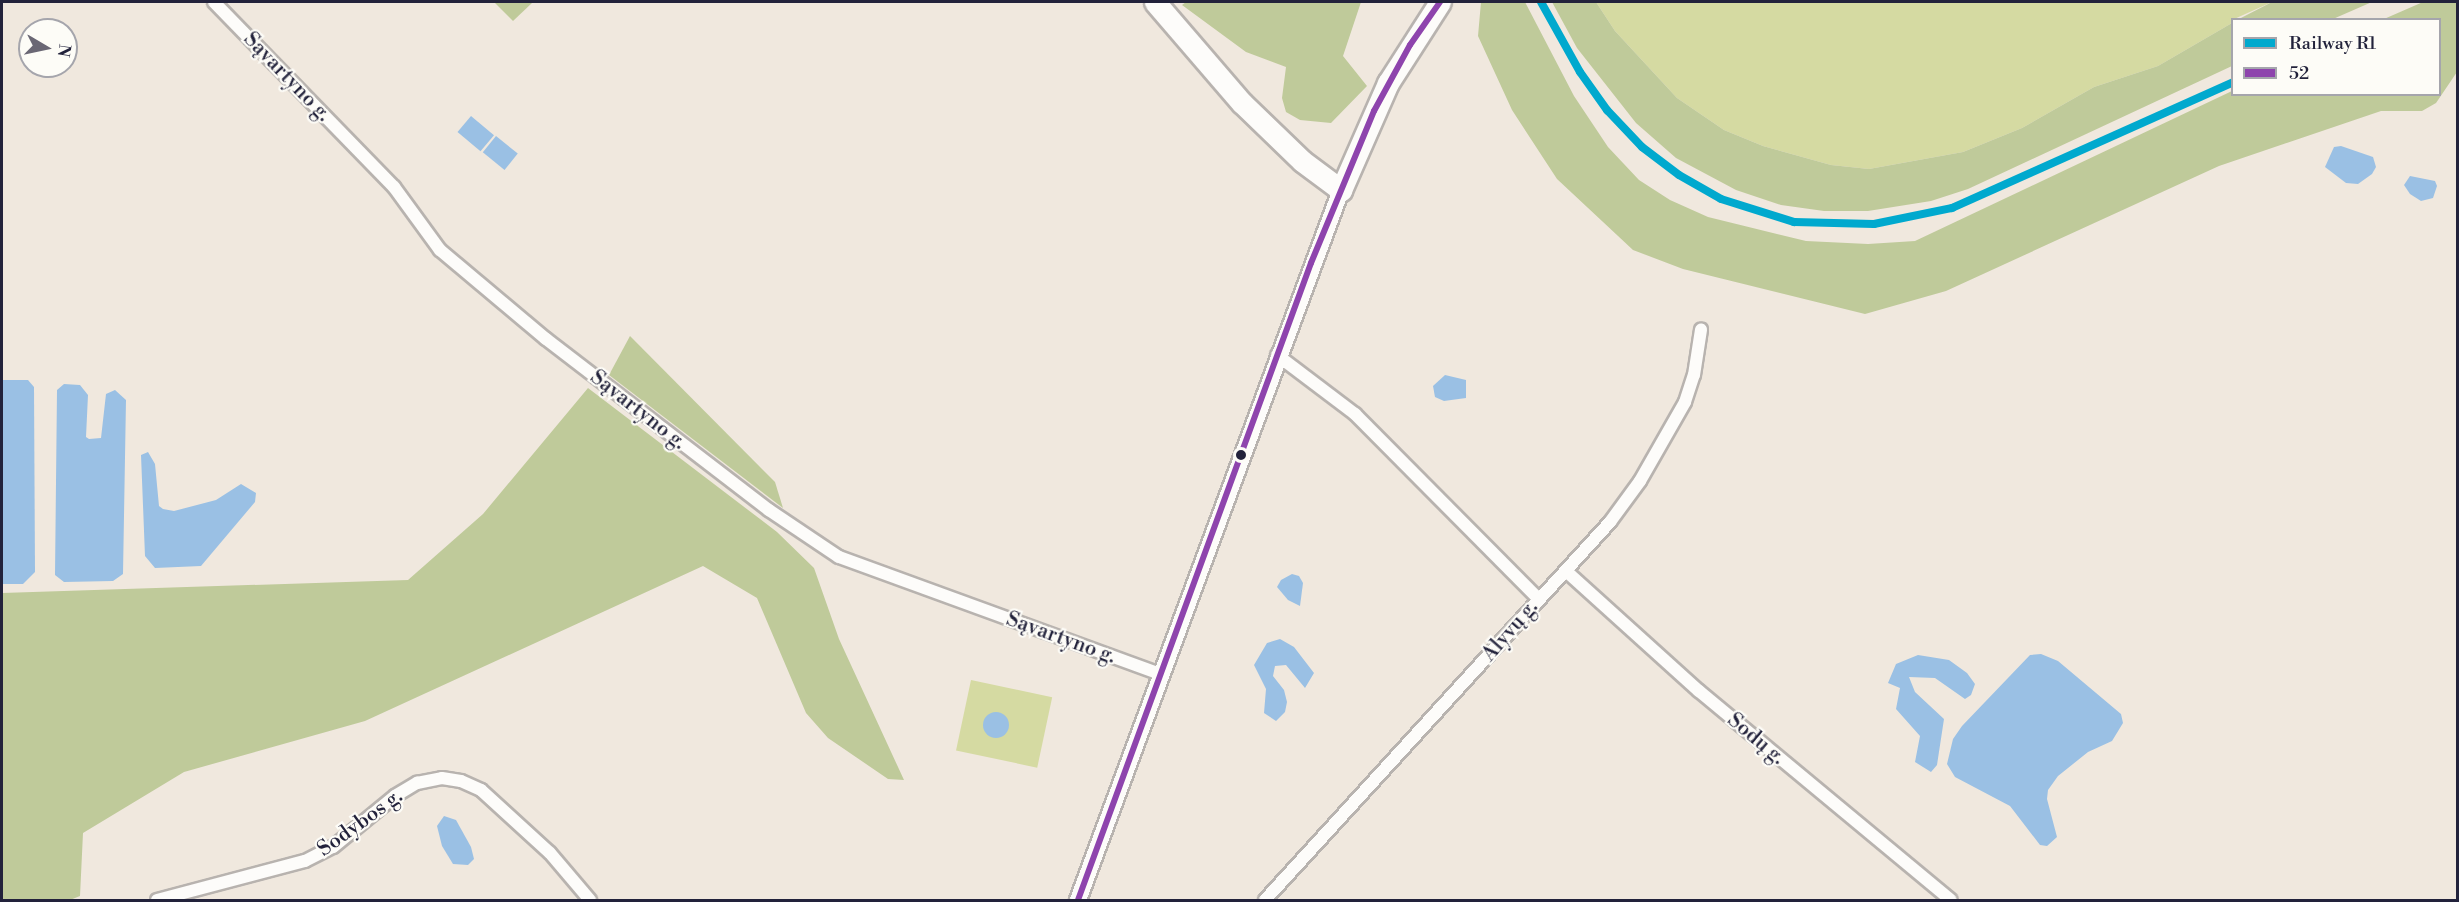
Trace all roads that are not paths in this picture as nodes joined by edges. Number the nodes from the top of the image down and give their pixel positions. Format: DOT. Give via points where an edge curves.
graph roads {
  1 [pos="214,2"];
  2 [pos="1155,2"];
  3 [pos="1440,2"];
  4 [pos="1341,190"];
  5 [pos="1701,330"];
  6 [pos="1277,355"];
  7 [pos="1566,571"];
  8 [pos="1538,598"];
  9 [pos="1160,674"];
  10 [pos="157,900"];
  11 [pos="590,900"];
  12 [pos="1078,900"];
  13 [pos="1265,900"];
  14 [pos="1951,900"];
  1 -- 9 [label="street, Sąvartyno g." via="394,187 440,250 546,339 769,510 838,557"];
  2 -- 4 [label="highway" via="1242,104 1302,161"];
  3 -- 4 [label="highway" via="1388,83"];
  4 -- 6 [label="main road"];
  5 -- 7 [label="street, Alyvų g." via="1691,384 1664,441 1610,522"];
  6 -- 8 [label="street" via="1355,414"];
  6 -- 9 [label="main road"];
  7 -- 8 [label="street, Alyvų g."];
  7 -- 14 [label="street, Sodų g." via="1699,691"];
  8 -- 13 [label="street, Alyvų g." via="1450,701"];
  9 -- 12 [label="main road"];
  10 -- 11 [label="street, Sodybos g." via="305,861 333,846 402,792 417,783 442,778 481,790 550,853"];
}
